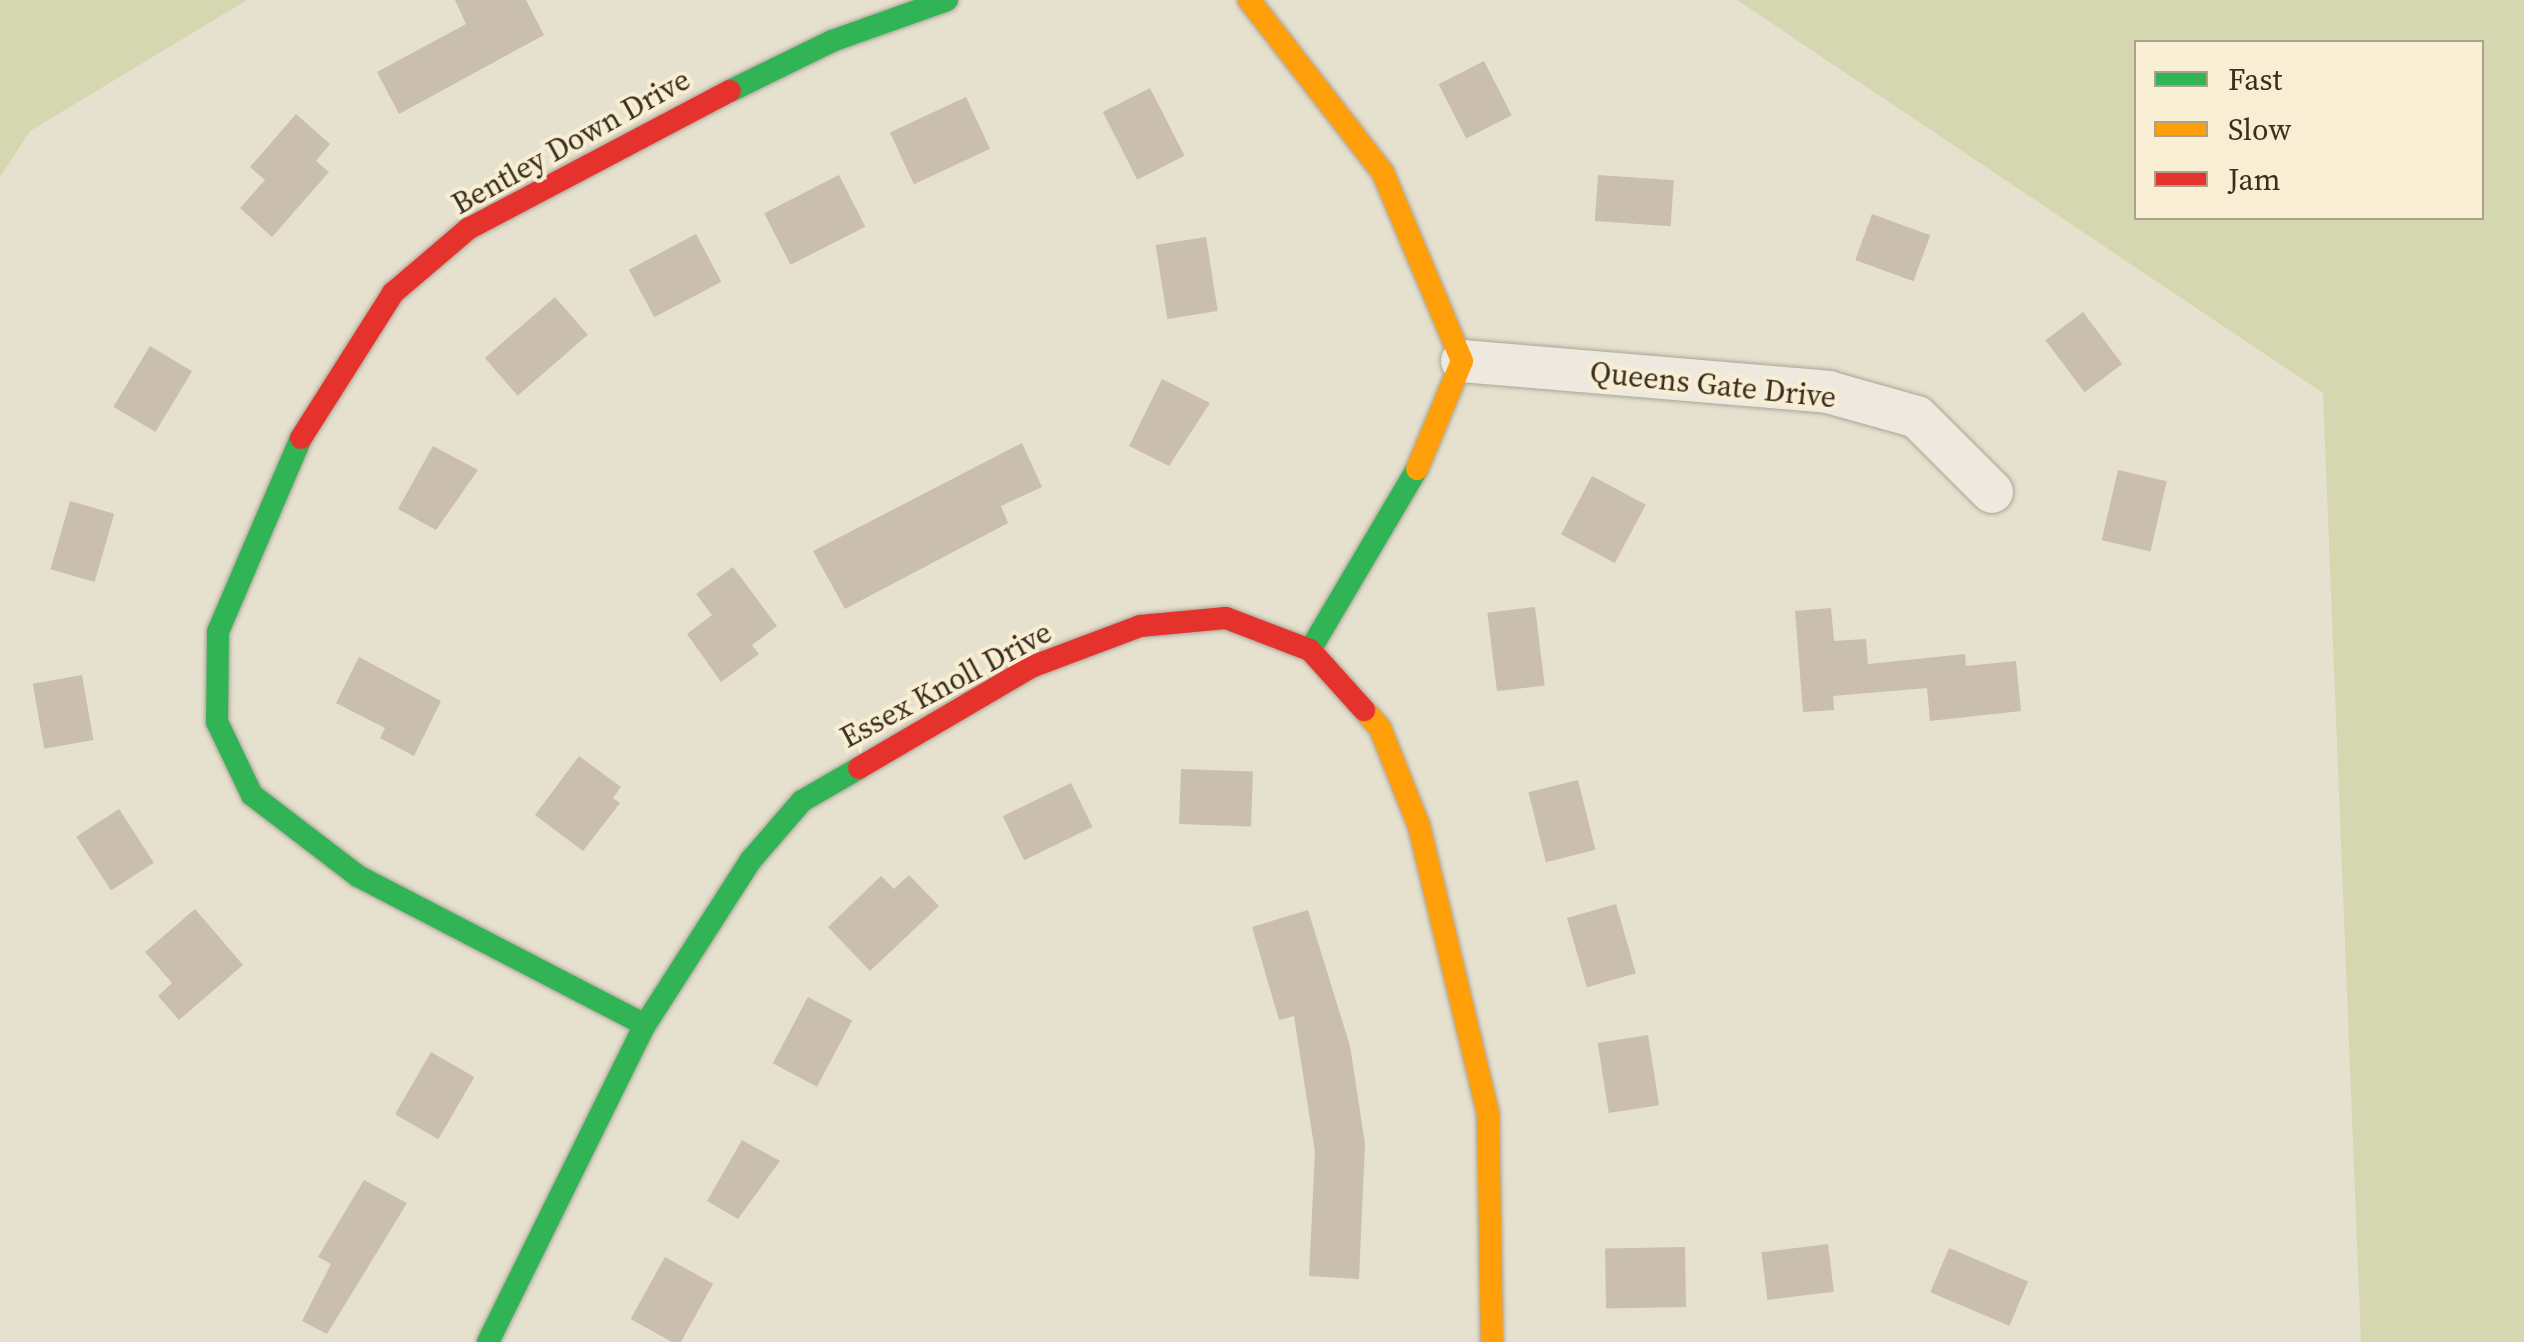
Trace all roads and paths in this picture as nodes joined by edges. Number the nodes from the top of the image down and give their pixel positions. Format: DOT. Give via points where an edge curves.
graph roads {
  1 [pos="948,0"];
  2 [pos="1249,0"];
  3 [pos="1462,361"];
  4 [pos="1992,492"];
  5 [pos="1310,650"];
  6 [pos="645,1025"];
  7 [pos="488,1342"];
  8 [pos="1492,1342"];
  1 -- 6 [label="street, Bentley Down Drive" via="832,41 468,228 394,293 306,427 218,632 218,722 252,795 358,876"];
  2 -- 3 [label="street" via="1383,173"];
  3 -- 4 [label="street, Queens Gate Drive" via="1828,392 1917,417"];
  3 -- 5 [label="street" via="1418,467"];
  5 -- 6 [label="street, Essex Knoll Drive" via="1226,618 1140,626 1031,667 913,730 802,801 751,860"];
  5 -- 8 [label="street, Essex Knoll Drive" via="1380,728 1419,826 1447,929 1488,1114"];
  6 -- 7 [label="street, Essex Knoll Drive"];
}
